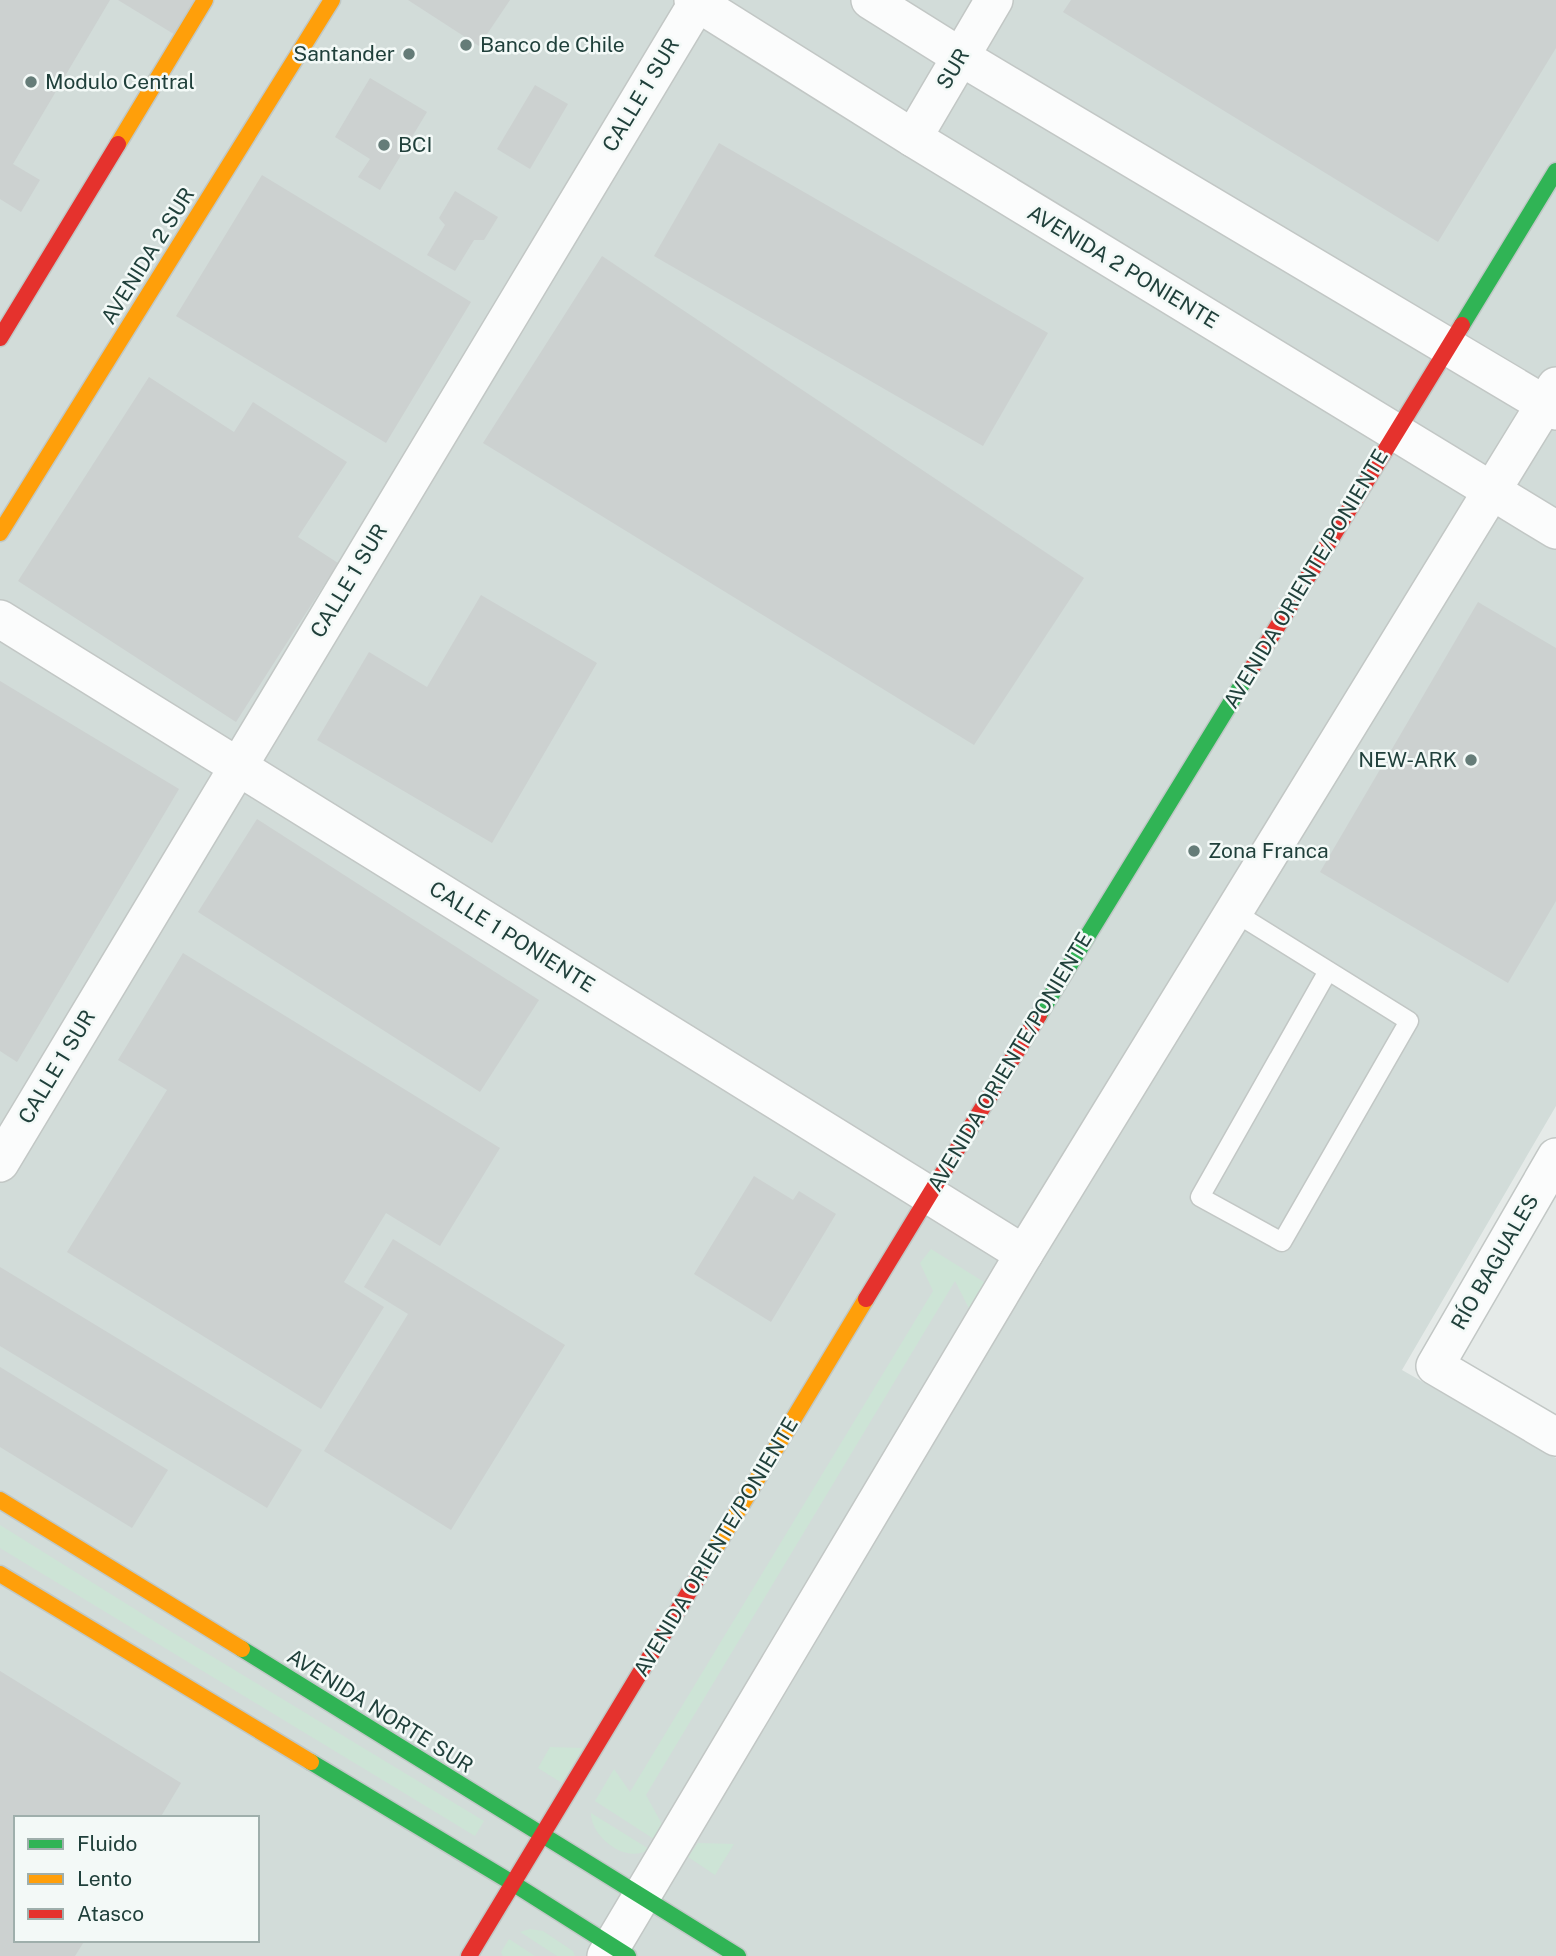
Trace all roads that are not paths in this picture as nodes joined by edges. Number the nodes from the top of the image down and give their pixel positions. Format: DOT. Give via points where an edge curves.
graph roads {
  1 [pos="205,0"];
  2 [pos="332,0"];
  3 [pos="870,0"];
  4 [pos="994,0"];
  5 [pos="696,1"];
  6 [pos="961,57"];
  7 [pos="913,138"];
  8 [pos="1556,171"];
  9 [pos="0,338"];
  10 [pos="1448,347"];
  11 [pos="1552,401"];
  12 [pos="1395,433"];
  13 [pos="1492,490"];
  14 [pos="1556,530"];
  15 [pos="0,533"];
  16 [pos="0,619"];
  17 [pos="237,767"];
  18 [pos="1234,912"];
  19 [pos="1328,971"];
  20 [pos="1556,1157"];
  21 [pos="0,1163"];
  22 [pos="929,1195"];
  23 [pos="1543,1211"];
  24 [pos="1024,1254"];
  25 [pos="1556,1437"];
  26 [pos="0,1500"];
  27 [pos="0,1574"];
  28 [pos="541,1836"];
  29 [pos="514,1884"];
  30 [pos="641,1898"];
  31 [pos="615,1953"];
  32 [pos="469,1956"];
  33 [pos="738,1956"];
  1 -- 9 [label="street"];
  2 -- 15 [label="street, AVENIDA 2 SUR"];
  3 -- 6 [label="street"];
  4 -- 6 [label="street, SUR"];
  5 -- 7 [label="street, AVENIDA 2 PONIENTE"];
  5 -- 17 [label="street, CALLE 1 SUR"];
  6 -- 7 [label="street, SUR"];
  6 -- 10 [label="street"];
  7 -- 12 [label="street, AVENIDA 2 PONIENTE"];
  8 -- 10 [label="street, AVENIDA ORIENTE/PONIENTE"];
  10 -- 11 [label="street"];
  10 -- 12 [label="street, AVENIDA ORIENTE/PONIENTE"];
  11 -- 13 [label="street"];
  12 -- 13 [label="street, AVENIDA 2 PONIENTE"];
  12 -- 22 [label="street, AVENIDA ORIENTE/PONIENTE"];
  13 -- 14 [label="street, AVENIDA 2 PONIENTE"];
  13 -- 18 [label="street"];
  16 -- 17 [label="street, CALLE 1 PONIENTE"];
  17 -- 21 [label="street, CALLE 1 SUR"];
  17 -- 22 [label="street, CALLE 1 PONIENTE"];
  18 -- 19 [label="lane"];
  18 -- 24 [label="street"];
  19 -- 19 [label="lane" via="1409,1021 1282,1242 1200,1197"];
  20 -- 23 [label="street, RÍO BAGUALES"];
  22 -- 24 [label="street, CALLE 1 PONIENTE"];
  22 -- 28 [label="street, AVENIDA ORIENTE/PONIENTE"];
  23 -- 25 [label="street, RÍO BAGUALES" via="1435,1366"];
  24 -- 30 [label="street"];
  26 -- 28 [label="street, AVENIDA NORTE SUR"];
  27 -- 29 [label="street"];
  28 -- 29 [label="street, AVENIDA ORIENTE/PONIENTE"];
  28 -- 30 [label="street, AVENIDA NORTE SUR"];
  29 -- 31 [label="street"];
  29 -- 32 [label="street, AVENIDA ORIENTE/PONIENTE"];
  30 -- 31 [label="street"];
  30 -- 33 [label="street, AVENIDA NORTE SUR"];
}
